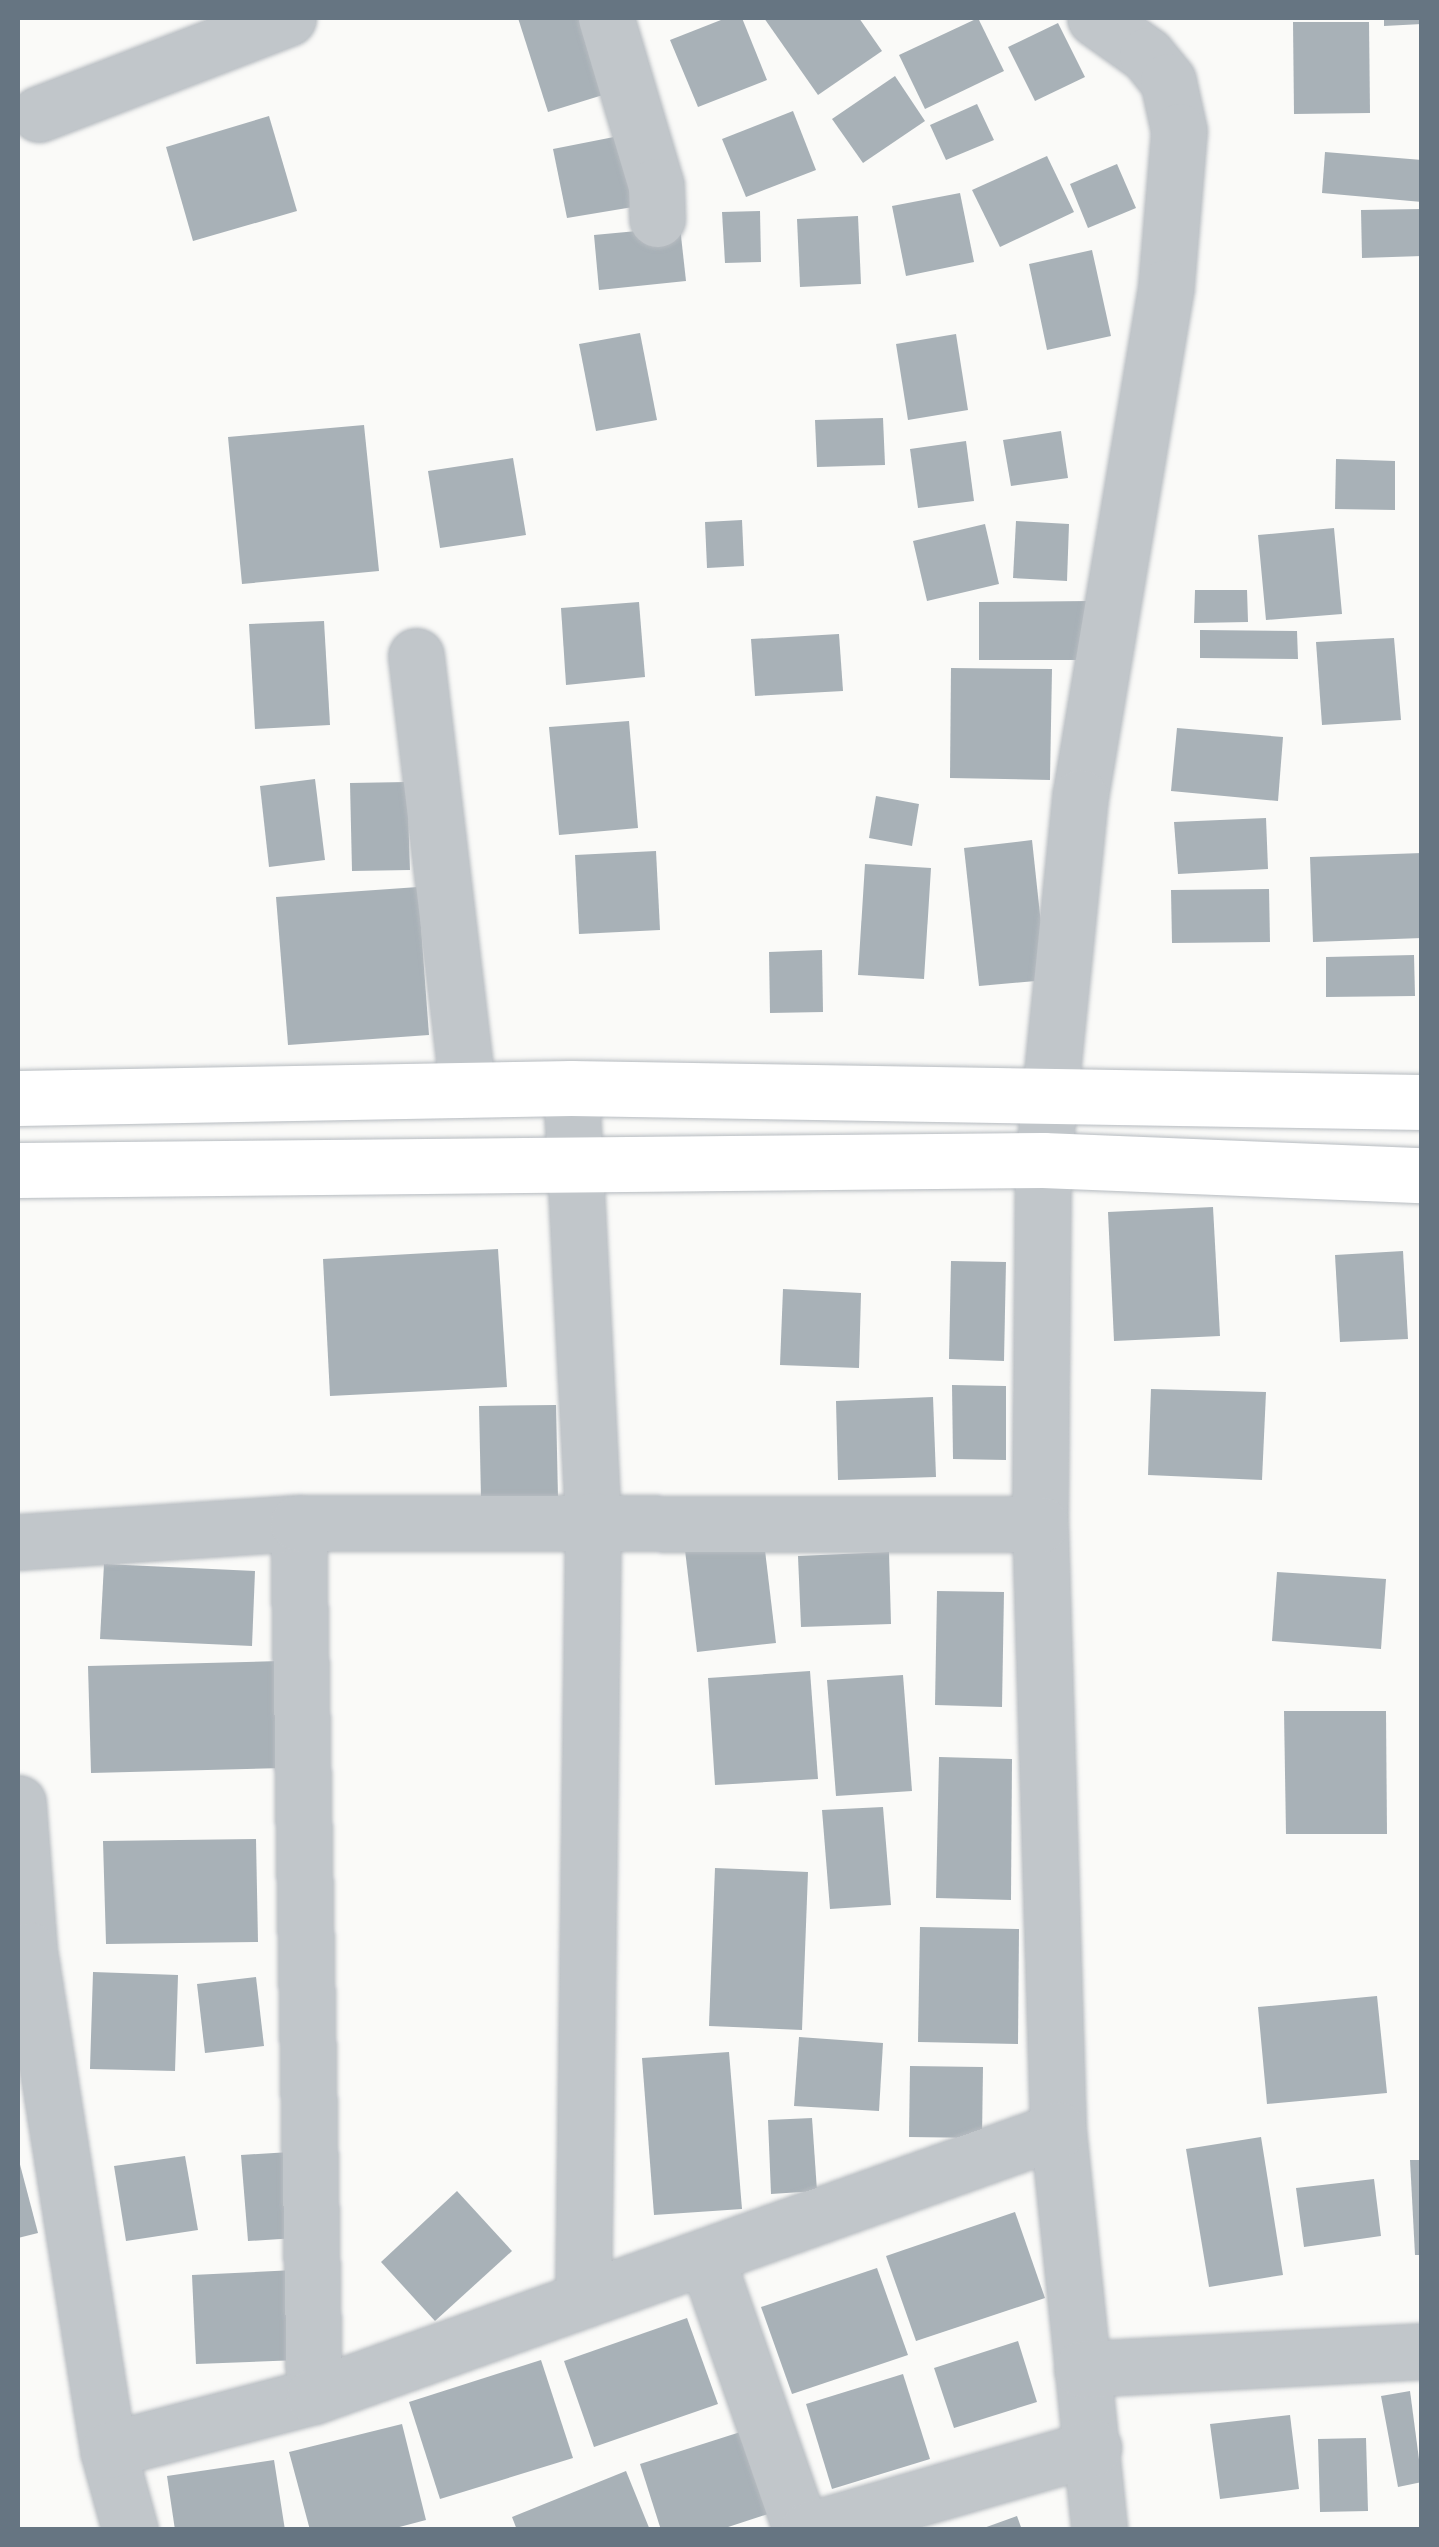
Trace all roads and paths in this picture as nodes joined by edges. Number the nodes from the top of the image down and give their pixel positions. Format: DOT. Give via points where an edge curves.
graph roads {
  1 [pos="288,18"];
  2 [pos="606,18"];
  3 [pos="1095,18"];
  4 [pos="39,114"];
  5 [pos="657,219"];
  6 [pos="416,656"];
  7 [pos="571,1088"];
  8 [pos="468,1089"];
  9 [pos="1048,1096"];
  10 [pos="18,1098"];
  11 [pos="1422,1102"];
  12 [pos="1043,1160"];
  13 [pos="573,1164"];
  14 [pos="18,1170"];
  15 [pos="1422,1175"];
  16 [pos="593,1520"];
  17 [pos="298,1522"];
  18 [pos="1040,1524"];
  19 [pos="18,1542"];
  20 [pos="18,1804"];
  21 [pos="1058,2130"];
  22 [pos="706,2256"];
  23 [pos="584,2300"];
  24 [pos="1422,2351"];
  25 [pos="1082,2369"];
  26 [pos="314,2396"];
  27 [pos="1093,2448"];
  28 [pos="108,2450"];
  29 [pos="130,2530"];
  30 [pos="805,2530"];
  31 [pos="1100,2530"];
  1 -- 4 [label="street"];
  2 -- 5 [label="street" via="656,186"];
  3 -- 9 [label="street" via="1147,55 1168,81 1179,132 1166,288 1080,797"];
  6 -- 8 [label="street"];
  7 -- 8 [label="main road"];
  7 -- 9 [label="main road"];
  7 -- 13 [label="street"];
  8 -- 10 [label="main road"];
  9 -- 11 [label="main road"];
  9 -- 12 [label="street"];
  12 -- 13 [label="main road"];
  12 -- 15 [label="main road"];
  12 -- 18 [label="street"];
  13 -- 14 [label="main road"];
  13 -- 16 [label="street"];
  16 -- 17 [label="street"];
  16 -- 18 [label="street"];
  16 -- 23 [label="street"];
  17 -- 19 [label="street"];
  17 -- 26 [label="street"];
  18 -- 21 [label="street"];
  20 -- 28 [label="street" via="30,1950"];
  21 -- 22 [label="street"];
  21 -- 25 [label="street"];
  22 -- 23 [label="street"];
  22 -- 30 [label="street"];
  23 -- 26 [label="street"];
  24 -- 25 [label="street"];
  25 -- 27 [label="street"];
  26 -- 28 [label="street"];
  27 -- 30 [label="street"];
  27 -- 31 [label="street"];
  28 -- 29 [label="street"];
}
